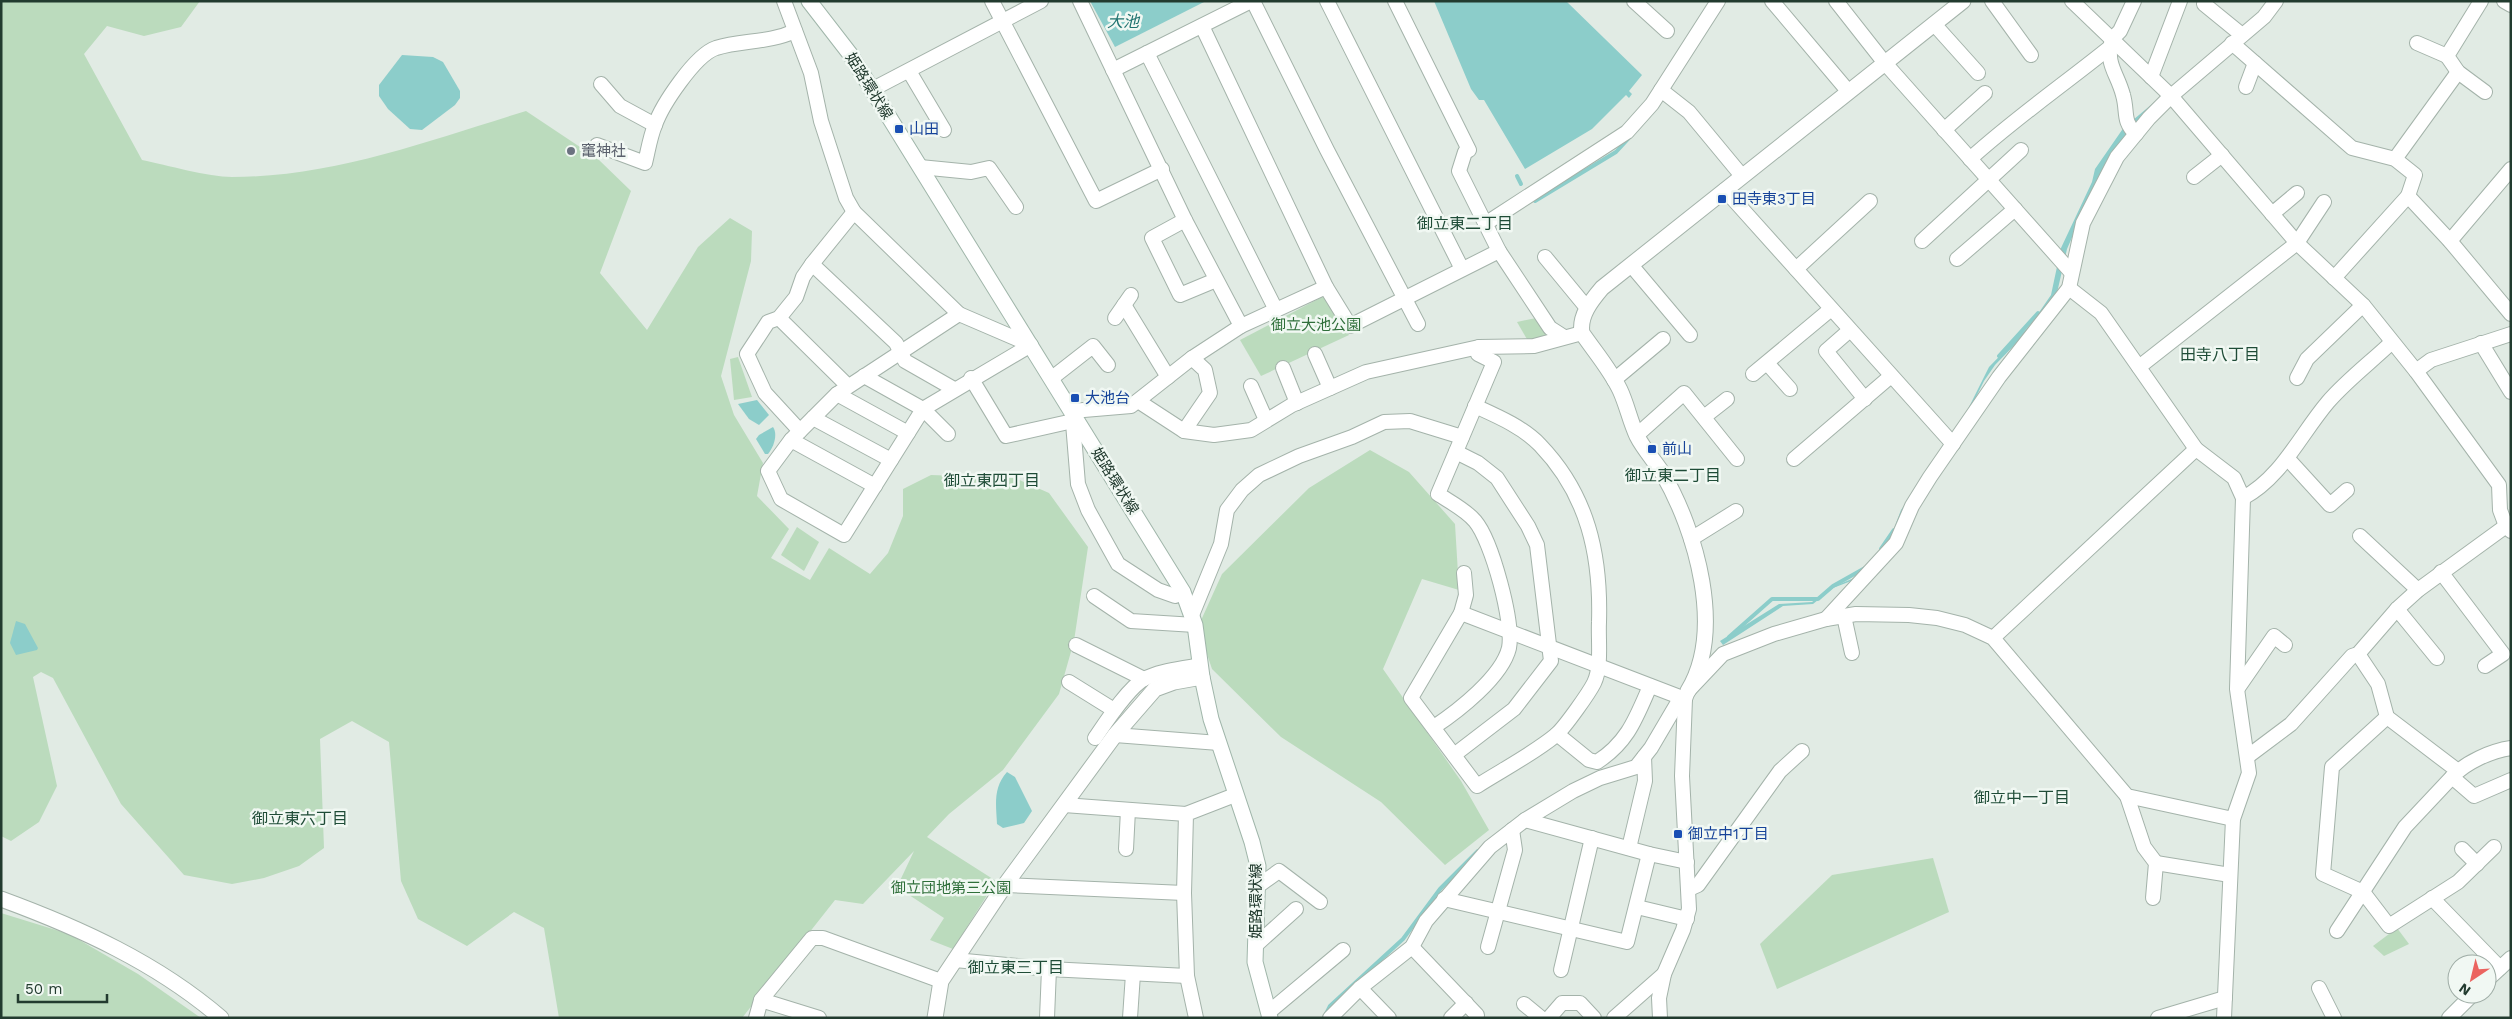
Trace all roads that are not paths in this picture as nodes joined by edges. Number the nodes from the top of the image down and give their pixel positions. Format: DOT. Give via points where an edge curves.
graph roads {
  1 [pos="784,1"];
  2 [pos="809,1"];
  3 [pos="992,1"];
  4 [pos="1041,1"];
  5 [pos="1080,1"];
  6 [pos="1252,1"];
  7 [pos="1327,1"];
  8 [pos="1394,1"];
  9 [pos="1718,1"];
  10 [pos="1772,1"];
  11 [pos="1836,1"];
  12 [pos="1963,1"];
  13 [pos="1992,1"];
  14 [pos="2072,1"];
  15 [pos="2134,1"];
  16 [pos="2180,1"];
  17 [pos="2276,1"];
  18 [pos="2481,1"];
  19 [pos="2504,1"];
  20 [pos="1636,2"];
  21 [pos="2204,4"];
  22 [pos="2511,4"];
  23 [pos="1003,22"];
  24 [pos="1934,24"];
  25 [pos="1202,26"];
  26 [pos="795,31"];
  27 [pos="1667,32"];
  28 [pos="2237,36"];
  29 [pos="2110,43"];
  30 [pos="2417,43"];
  31 [pos="1147,53"];
  32 [pos="2032,55"];
  33 [pos="2447,56"];
  34 [pos="1884,62"];
  35 [pos="2255,63"];
  36 [pos="1113,70"];
  37 [pos="1971,70"];
  38 [pos="908,71"];
  39 [pos="2458,72"];
  40 [pos="2151,77"];
  41 [pos="601,84"];
  42 [pos="2246,87"];
  43 [pos="871,90"];
  44 [pos="1661,90"];
  45 [pos="1848,91"];
  46 [pos="2485,92"];
  47 [pos="1985,93"];
  48 [pos="2168,93"];
  49 [pos="655,125"];
  50 [pos="944,130"];
  51 [pos="1944,130"];
  52 [pos="2132,130"];
  53 [pos="597,145"];
  54 [pos="2021,150"];
  55 [pos="2222,155"];
  56 [pos="1970,159"];
  57 [pos="2395,159"];
  58 [pos="920,167"];
  59 [pos="1162,169"];
  60 [pos="2511,169"];
  61 [pos="1742,176"];
  62 [pos="2194,177"];
  63 [pos="1989,180"];
  64 [pos="1724,190"];
  65 [pos="2297,193"];
  66 [pos="2408,196"];
  67 [pos="1870,201"];
  68 [pos="2324,202"];
  69 [pos="1016,207"];
  70 [pos="2015,209"];
  71 [pos="854,212"];
  72 [pos="2272,214"];
  73 [pos="1185,220"];
  74 [pos="1485,224"];
  75 [pos="1922,241"];
  76 [pos="2450,241"];
  77 [pos="2297,243"];
  78 [pos="1499,251"];
  79 [pos="1545,256"];
  80 [pos="1957,259"];
  81 [pos="812,264"];
  82 [pos="1631,265"];
  83 [pos="1796,269"];
  84 [pos="1462,270"];
  85 [pos="2071,272"];
  86 [pos="2334,278"];
  87 [pos="1216,280"];
  88 [pos="1326,287"];
  89 [pos="2069,288"];
  90 [pos="1406,298"];
  91 [pos="2363,305"];
  92 [pos="1587,308"];
  93 [pos="1831,308"];
  94 [pos="1276,310"];
  95 [pos="959,314"];
  96 [pos="2511,314"];
  97 [pos="779,318"];
  98 [pos="1115,318"];
  99 [pos="1418,324"];
  100 [pos="1240,326"];
  101 [pos="1850,330"];
  102 [pos="1582,334"];
  103 [pos="2511,334"];
  104 [pos="1690,335"];
  105 [pos="1564,337"];
  106 [pos="1664,339"];
  107 [pos="2392,342"];
  108 [pos="2481,343"];
  109 [pos="1031,345"];
  110 [pos="1479,347"];
  111 [pos="899,352"];
  112 [pos="1314,354"];
  113 [pos="1192,358"];
  114 [pos="1767,363"];
  115 [pos="1108,365"];
  116 [pos="1283,368"];
  117 [pos="2139,368"];
  118 [pos="2416,371"];
  119 [pos="1753,374"];
  120 [pos="864,376"];
  121 [pos="1891,376"];
  122 [pos="1168,377"];
  123 [pos="971,378"];
  124 [pos="1052,378"];
  125 [pos="2297,378"];
  126 [pos="1614,380"];
  127 [pos="1251,386"];
  128 [pos="1330,388"];
  129 [pos="1790,389"];
  130 [pos="843,390"];
  131 [pos="954,390"];
  132 [pos="2508,395"];
  133 [pos="1727,398"];
  134 [pos="1865,399"];
  135 [pos="1138,401"];
  136 [pos="1297,402"];
  137 [pos="1475,406"];
  138 [pos="923,409"];
  139 [pos="1072,416"];
  140 [pos="1704,417"];
  141 [pos="812,418"];
  142 [pos="1266,420"];
  143 [pos="1184,431"];
  144 [pos="908,433"];
  145 [pos="948,434"];
  146 [pos="795,435"];
  147 [pos="1637,435"];
  148 [pos="1462,437"];
  149 [pos="1949,442"];
  150 [pos="2196,449"];
  151 [pos="1456,452"];
  152 [pos="1737,458"];
  153 [pos="2288,459"];
  154 [pos="891,460"];
  155 [pos="1794,460"];
  156 [pos="875,486"];
  157 [pos="2347,490"];
  158 [pos="2243,498"];
  159 [pos="1736,511"];
  160 [pos="2508,528"];
  161 [pos="2360,536"];
  162 [pos="1691,539"];
  163 [pos="1464,572"];
  164 [pos="2441,572"];
  165 [pos="2418,590"];
  166 [pos="1183,592"];
  167 [pos="1094,596"];
  168 [pos="2398,609"];
  169 [pos="1461,613"];
  170 [pos="1844,616"];
  171 [pos="1826,619"];
  172 [pos="1194,620"];
  173 [pos="1509,632"];
  174 [pos="1993,638"];
  175 [pos="1076,645"];
  176 [pos="2285,645"];
  177 [pos="1550,648"];
  178 [pos="1852,653"];
  179 [pos="2358,654"];
  180 [pos="2437,658"];
  181 [pos="1598,666"];
  182 [pos="2485,666"];
  183 [pos="1201,671"];
  184 [pos="1144,679"];
  185 [pos="1069,682"];
  186 [pos="1650,686"];
  187 [pos="2238,688"];
  188 [pos="1682,696"];
  189 [pos="1114,710"];
  190 [pos="2387,717"];
  191 [pos="1434,727"];
  192 [pos="1557,734"];
  193 [pos="1115,735"];
  194 [pos="1095,738"];
  195 [pos="1219,743"];
  196 [pos="2511,748"];
  197 [pos="1802,751"];
  198 [pos="1454,755"];
  199 [pos="2247,756"];
  200 [pos="1644,757"];
  201 [pos="2455,774"];
  202 [pos="2511,780"];
  203 [pos="1235,795"];
  204 [pos="2126,796"];
  205 [pos="1064,805"];
  206 [pos="1128,810"];
  207 [pos="1186,814"];
  208 [pos="2233,819"];
  209 [pos="1525,820"];
  210 [pos="1512,830"];
  211 [pos="1592,838"];
  212 [pos="2494,847"];
  213 [pos="1629,848"];
  214 [pos="1126,849"];
  215 [pos="2462,849"];
  216 [pos="1650,854"];
  217 [pos="1687,862"];
  218 [pos="2156,863"];
  219 [pos="2477,864"];
  220 [pos="2230,875"];
  221 [pos="1005,885"];
  222 [pos="1258,886"];
  223 [pos="1689,889"];
  224 [pos="2363,892"];
  225 [pos="1184,893"];
  226 [pos="2153,898"];
  227 [pos="2432,898"];
  228 [pos="1,899"];
  229 [pos="1444,899"];
  230 [pos="1320,902"];
  231 [pos="1637,907"];
  232 [pos="1296,910"];
  233 [pos="1496,912"];
  234 [pos="1687,919"];
  235 [pos="1571,929"];
  236 [pos="2337,931"];
  237 [pos="1256,946"];
  238 [pos="1412,947"];
  239 [pos="1488,947"];
  240 [pos="1343,950"];
  241 [pos="2511,958"];
  242 [pos="955,960"];
  243 [pos="2500,968"];
  244 [pos="1049,969"];
  245 [pos="1561,970"];
  246 [pos="2497,971"];
  247 [pos="1133,974"];
  248 [pos="1664,974"];
  249 [pos="1187,976"];
  250 [pos="941,981"];
  251 [pos="1360,988"];
  252 [pos="2319,988"];
  253 [pos="2225,998"];
  254 [pos="762,1000"];
  255 [pos="1466,1003"];
  256 [pos="1524,1004"];
  257 [pos="2463,1004"];
  258 [pos="1269,1015"];
  259 [pos="1477,1015"];
  260 [pos="221,1018"];
  261 [pos="756,1018"];
  262 [pos="819,1018"];
  263 [pos="935,1018"];
  264 [pos="1047,1018"];
  265 [pos="1130,1018"];
  266 [pos="1196,1018"];
  267 [pos="1330,1018"];
  268 [pos="1389,1018"];
  269 [pos="1451,1018"];
  270 [pos="1541,1018"];
  271 [pos="1549,1018"];
  272 [pos="1594,1018"];
  273 [pos="1614,1018"];
  274 [pos="1660,1018"];
  275 [pos="2158,1018"];
  276 [pos="2224,1018"];
  277 [pos="2334,1018"];
  278 [pos="2449,1018"];
  1 -- 26 [label="street"];
  2 -- 43 [label="street, 姫路環状線" via="850,54"];
  3 -- 23 [label="street"];
  4 -- 23 [label="street"];
  5 -- 36 [label="street"];
  6 -- 25 [label="street"];
  6 -- 90 [label="street"];
  7 -- 84 [label="street"];
  8 -- 74 [label="street" via="1469,150 1465,152 1458,170"];
  9 -- 44 [label="street"];
  10 -- 45 [label="street"];
  11 -- 34 [label="street"];
  12 -- 24 [label="street"];
  13 -- 32 [label="street"];
  14 -- 29 [label="street"];
  15 -- 29 [label="street" via="2120,32"];
  16 -- 40 [label="street"];
  17 -- 28 [label="street" via="2264,17"];
  18 -- 33 [label="street"];
  19 -- 22 [label="street"];
  20 -- 27 [label="street"];
  21 -- 28 [label="street"];
  23 -- 38 [label="street"];
  23 -- 59 [label="street" via="1096,201"];
  24 -- 34 [label="street"];
  24 -- 37 [label="street"];
  25 -- 31 [label="street"];
  25 -- 88 [label="street"];
  26 -- 49 [label="street" via="778,38 715,48 688,71"];
  26 -- 71 [label="street" via="811,73 821,121 843,189"];
  28 -- 35 [label="street"];
  28 -- 48 [label="street"];
  29 -- 40 [label="street"];
  29 -- 52 [label="street" via="2109,61 2123,94"];
  29 -- 56 [label="street"];
  30 -- 33 [label="street"];
  31 -- 36 [label="street"];
  31 -- 94 [label="street"];
  33 -- 39 [label="street"];
  34 -- 45 [label="street"];
  34 -- 51 [label="street"];
  35 -- 42 [label="street"];
  35 -- 57 [label="street" via="2352,148"];
  36 -- 59 [label="street"];
  38 -- 43 [label="street"];
  38 -- 50 [label="street"];
  39 -- 46 [label="street"];
  39 -- 57 [label="street"];
  40 -- 48 [label="street"];
  41 -- 49 [label="street" via="620,106"];
  43 -- 58 [label="street, 姫路環状線"];
  44 -- 61 [label="street" via="1690,112"];
  44 -- 74 [label="street" via="1627,132"];
  45 -- 61 [label="street"];
  47 -- 51 [label="street"];
  48 -- 52 [label="street"];
  48 -- 55 [label="street"];
  49 -- 53 [label="street" via="645,163"];
  51 -- 56 [label="street"];
  52 -- 85 [label="street" via="2083,223"];
  54 -- 63 [label="street"];
  55 -- 62 [label="street"];
  55 -- 72 [label="street"];
  56 -- 63 [label="street"];
  57 -- 66 [label="street" via="2415,175"];
  58 -- 69 [label="street" via="971,172 989,168"];
  58 -- 109 [label="street, 姫路環状線"];
  59 -- 73 [label="street"];
  60 -- 76 [label="street"];
  61 -- 64 [label="street"];
  63 -- 70 [label="street"];
  63 -- 75 [label="street"];
  64 -- 82 [label="street"];
  64 -- 83 [label="street"];
  65 -- 72 [label="street"];
  66 -- 76 [label="street"];
  66 -- 86 [label="street"];
  67 -- 83 [label="street"];
  68 -- 77 [label="street"];
  70 -- 80 [label="street"];
  70 -- 85 [label="street"];
  71 -- 81 [label="street"];
  71 -- 95 [label="street"];
  72 -- 77 [label="street"];
  73 -- 87 [label="street"];
  73 -- 87 [label="street" via="1152,238 1180,295"];
  74 -- 78 [label="street"];
  76 -- 96 [label="street"];
  77 -- 86 [label="street"];
  77 -- 117 [label="street"];
  78 -- 84 [label="street"];
  78 -- 105 [label="street" via="1550,328"];
  79 -- 92 [label="street"];
  81 -- 97 [label="street" via="796,297"];
  81 -- 111 [label="street" via="896,343"];
  82 -- 92 [label="street" via="1602,288"];
  82 -- 104 [label="street"];
  83 -- 93 [label="street"];
  84 -- 90 [label="street"];
  85 -- 89 [label="street"];
  86 -- 91 [label="street"];
  87 -- 100 [label="street"];
  88 -- 90 [label="street" via="1350,326"];
  88 -- 94 [label="street"];
  89 -- 117 [label="street" via="2101,313"];
  89 -- 149 [label="street"];
  90 -- 99 [label="street"];
  91 -- 107 [label="street"];
  91 -- 125 [label="street" via="2302,355"];
  92 -- 102 [label="street" via="1582,320"];
  93 -- 101 [label="street"];
  93 -- 114 [label="street"];
  94 -- 100 [label="street"];
  95 -- 109 [label="street"];
  95 -- 111 [label="street"];
  97 -- 130 [label="street"];
  97 -- 146 [label="street" via="768,322 747,354 765,394"];
  98 -- 122 [label="street" via="1127,300"];
  100 -- 113 [label="street"];
  101 -- 121 [label="street"];
  101 -- 134 [label="street" via="1826,351"];
  102 -- 105 [label="street"];
  102 -- 126 [label="street"];
  103 -- 108 [label="street"];
  105 -- 110 [label="street" via="1534,346"];
  106 -- 126 [label="street"];
  107 -- 118 [label="street"];
  107 -- 153 [label="street" via="2328,402"];
  108 -- 118 [label="street" via="2431,360"];
  108 -- 132 [label="street"];
  109 -- 123 [label="street"];
  109 -- 124 [label="street, 姫路環状線"];
  110 -- 128 [label="street" via="1366,372"];
  110 -- 137 [label="street" via="1478,354 1494,362"];
  111 -- 120 [label="street"];
  111 -- 131 [label="street" via="905,360"];
  112 -- 128 [label="street"];
  113 -- 122 [label="street"];
  113 -- 143 [label="street" via="1205,370 1210,393"];
  114 -- 119 [label="street"];
  114 -- 129 [label="street"];
  115 -- 124 [label="street" via="1093,346"];
  116 -- 136 [label="street"];
  117 -- 150 [label="street"];
  118 -- 160 [label="street" via="2500,485 2500,510"];
  120 -- 130 [label="street"];
  120 -- 138 [label="street"];
  121 -- 134 [label="street"];
  121 -- 149 [label="street"];
  122 -- 135 [label="street"];
  123 -- 131 [label="street"];
  123 -- 139 [label="street" via="1006,436"];
  124 -- 139 [label="street, 姫路環状線"];
  126 -- 147 [label="street"];
  127 -- 142 [label="street"];
  128 -- 136 [label="street"];
  130 -- 141 [label="street"];
  130 -- 144 [label="street"];
  131 -- 138 [label="street"];
  133 -- 140 [label="street"];
  134 -- 155 [label="street"];
  135 -- 139 [label="street" via="1131,406"];
  135 -- 143 [label="street"];
  136 -- 142 [label="street"];
  137 -- 148 [label="street"];
  137 -- 181 [label="street" via="1507,421 1539,444 1567,480 1584,512 1598,562"];
  138 -- 144 [label="street"];
  138 -- 145 [label="street"];
  139 -- 166 [label="street, 姫路環状線"];
  139 -- 166 [label="street" via="1078,484 1088,510 1118,564 1158,590 1175,596"];
  140 -- 147 [label="street" via="1684,393"];
  140 -- 152 [label="street"];
  141 -- 146 [label="street"];
  141 -- 154 [label="street"];
  142 -- 143 [label="street" via="1251,430 1214,435"];
  144 -- 154 [label="street"];
  146 -- 156 [label="street"];
  146 -- 156 [label="street" via="768,471 781,499 844,535"];
  147 -- 162 [label="street" via="1662,474"];
  148 -- 151 [label="street"];
  148 -- 172 [label="street" via="1410,421 1384,422 1259,475 1227,510 1221,544"];
  149 -- 171 [label="street" via="1912,506 1896,543"];
  150 -- 158 [label="street" via="2234,478"];
  150 -- 174 [label="street"];
  151 -- 173 [label="street" via="1438,494 1476,521 1495,558"];
  151 -- 177 [label="street" via="1478,463 1496,478 1528,526 1537,546"];
  153 -- 157 [label="street" via="2330,505"];
  153 -- 158 [label="street" via="2260,489"];
  154 -- 156 [label="street"];
  158 -- 187 [label="street"];
  159 -- 162 [label="street"];
  160 -- 164 [label="street"];
  161 -- 165 [label="street"];
  162 -- 188 [label="street" via="1703,586 1706,618 1699,665"];
  163 -- 169 [label="street" via="1466,594"];
  164 -- 165 [label="street"];
  164 -- 182 [label="street" via="2503,654"];
  165 -- 168 [label="street"];
  166 -- 172 [label="street, 姫路環状線"];
  167 -- 172 [label="street" via="1130,621"];
  168 -- 179 [label="street"];
  168 -- 180 [label="street"];
  169 -- 173 [label="street"];
  169 -- 191 [label="street" via="1411,698"];
  170 -- 171 [label="street"];
  170 -- 174 [label="street" via="1937,618 1965,625"];
  170 -- 178 [label="street"];
  171 -- 188 [label="street" via="1774,634 1723,654"];
  172 -- 183 [label="street, 姫路環状線"];
  173 -- 177 [label="street"];
  173 -- 191 [label="street" via="1508,648 1499,668 1459,711"];
  174 -- 204 [label="street"];
  175 -- 184 [label="street"];
  176 -- 187 [label="street" via="2274,636"];
  177 -- 181 [label="street"];
  177 -- 198 [label="street" via="1551,661 1514,709"];
  179 -- 190 [label="street" via="2378,684"];
  179 -- 199 [label="street" via="2352,656 2291,724"];
  181 -- 186 [label="street"];
  181 -- 192 [label="street" via="1595,682"];
  183 -- 184 [label="street" via="1165,672"];
  183 -- 193 [label="street" via="1155,689"];
  183 -- 195 [label="street, 姫路環状線"];
  184 -- 189 [label="street"];
  185 -- 189 [label="street"];
  186 -- 188 [label="street"];
  186 -- 192 [label="street" via="1627,735 1613,752 1597,762 1589,760"];
  187 -- 199 [label="street"];
  188 -- 200 [label="street"];
  188 -- 217 [label="street"];
  189 -- 194 [label="street"];
  190 -- 201 [label="street"];
  190 -- 224 [label="street" via="2332,767 2323,874"];
  191 -- 198 [label="street"];
  192 -- 198 [label="street" via="1476,786"];
  193 -- 195 [label="street"];
  193 -- 205 [label="street"];
  195 -- 203 [label="street, 姫路環状線"];
  196 -- 201 [label="street" via="2497,750"];
  197 -- 223 [label="street" via="1780,771 1698,885"];
  199 -- 208 [label="street" via="2250,773"];
  200 -- 209 [label="street" via="1636,767 1600,778"];
  200 -- 213 [label="street" via="1645,781"];
  201 -- 202 [label="street" via="2474,796"];
  201 -- 224 [label="street" via="2404,827"];
  203 -- 207 [label="street"];
  203 -- 222 [label="street, 姫路環状線" via="1252,842 1258,866"];
  204 -- 208 [label="street"];
  204 -- 218 [label="street" via="2144,847"];
  205 -- 206 [label="street"];
  205 -- 221 [label="street"];
  206 -- 207 [label="street"];
  206 -- 214 [label="street"];
  207 -- 225 [label="street"];
  208 -- 220 [label="street"];
  209 -- 210 [label="street"];
  209 -- 211 [label="street"];
  210 -- 229 [label="street" via="1490,847"];
  210 -- 233 [label="street" via="1515,850"];
  211 -- 213 [label="street"];
  211 -- 235 [label="street"];
  212 -- 219 [label="street"];
  213 -- 216 [label="street"];
  215 -- 219 [label="street"];
  216 -- 217 [label="street"];
  216 -- 231 [label="street"];
  217 -- 223 [label="street"];
  218 -- 220 [label="street"];
  218 -- 226 [label="street"];
  219 -- 227 [label="street" via="2458,882"];
  220 -- 253 [label="street"];
  221 -- 225 [label="street"];
  221 -- 242 [label="street"];
  222 -- 230 [label="street" via="1279,871"];
  222 -- 237 [label="street, 姫路環状線"];
  223 -- 234 [label="street"];
  224 -- 227 [label="street" via="2389,926"];
  224 -- 236 [label="street"];
  225 -- 249 [label="street"];
  227 -- 243 [label="street"];
  228 -- 260 [label="street" via="107,943 159,973"];
  229 -- 233 [label="street"];
  229 -- 238 [label="street"];
  231 -- 234 [label="street"];
  231 -- 235 [label="street" via="1627,942"];
  232 -- 237 [label="street"];
  233 -- 235 [label="street"];
  233 -- 239 [label="street"];
  234 -- 248 [label="street"];
  235 -- 245 [label="street"];
  237 -- 258 [label="street, 姫路環状線" via="1255,962"];
  238 -- 251 [label="street"];
  238 -- 255 [label="street"];
  240 -- 258 [label="street"];
  241 -- 243 [label="street"];
  242 -- 244 [label="street"];
  242 -- 250 [label="street"];
  243 -- 246 [label="street"];
  244 -- 247 [label="street"];
  244 -- 264 [label="street"];
  247 -- 249 [label="street"];
  247 -- 265 [label="street"];
  248 -- 273 [label="street"];
  248 -- 274 [label="street" via="1659,998"];
  249 -- 266 [label="street"];
  250 -- 254 [label="street" via="823,938 812,938"];
  250 -- 263 [label="street"];
  251 -- 267 [label="street"];
  251 -- 268 [label="street"];
  252 -- 277 [label="street"];
  253 -- 275 [label="street"];
  253 -- 276 [label="street"];
  254 -- 261 [label="street"];
  254 -- 262 [label="street"];
  255 -- 259 [label="street"];
  255 -- 269 [label="street"];
  256 -- 270 [label="street"];
  257 -- 278 [label="street"];
  271 -- 272 [label="street" via="1562,1003 1580,1004"];
}
